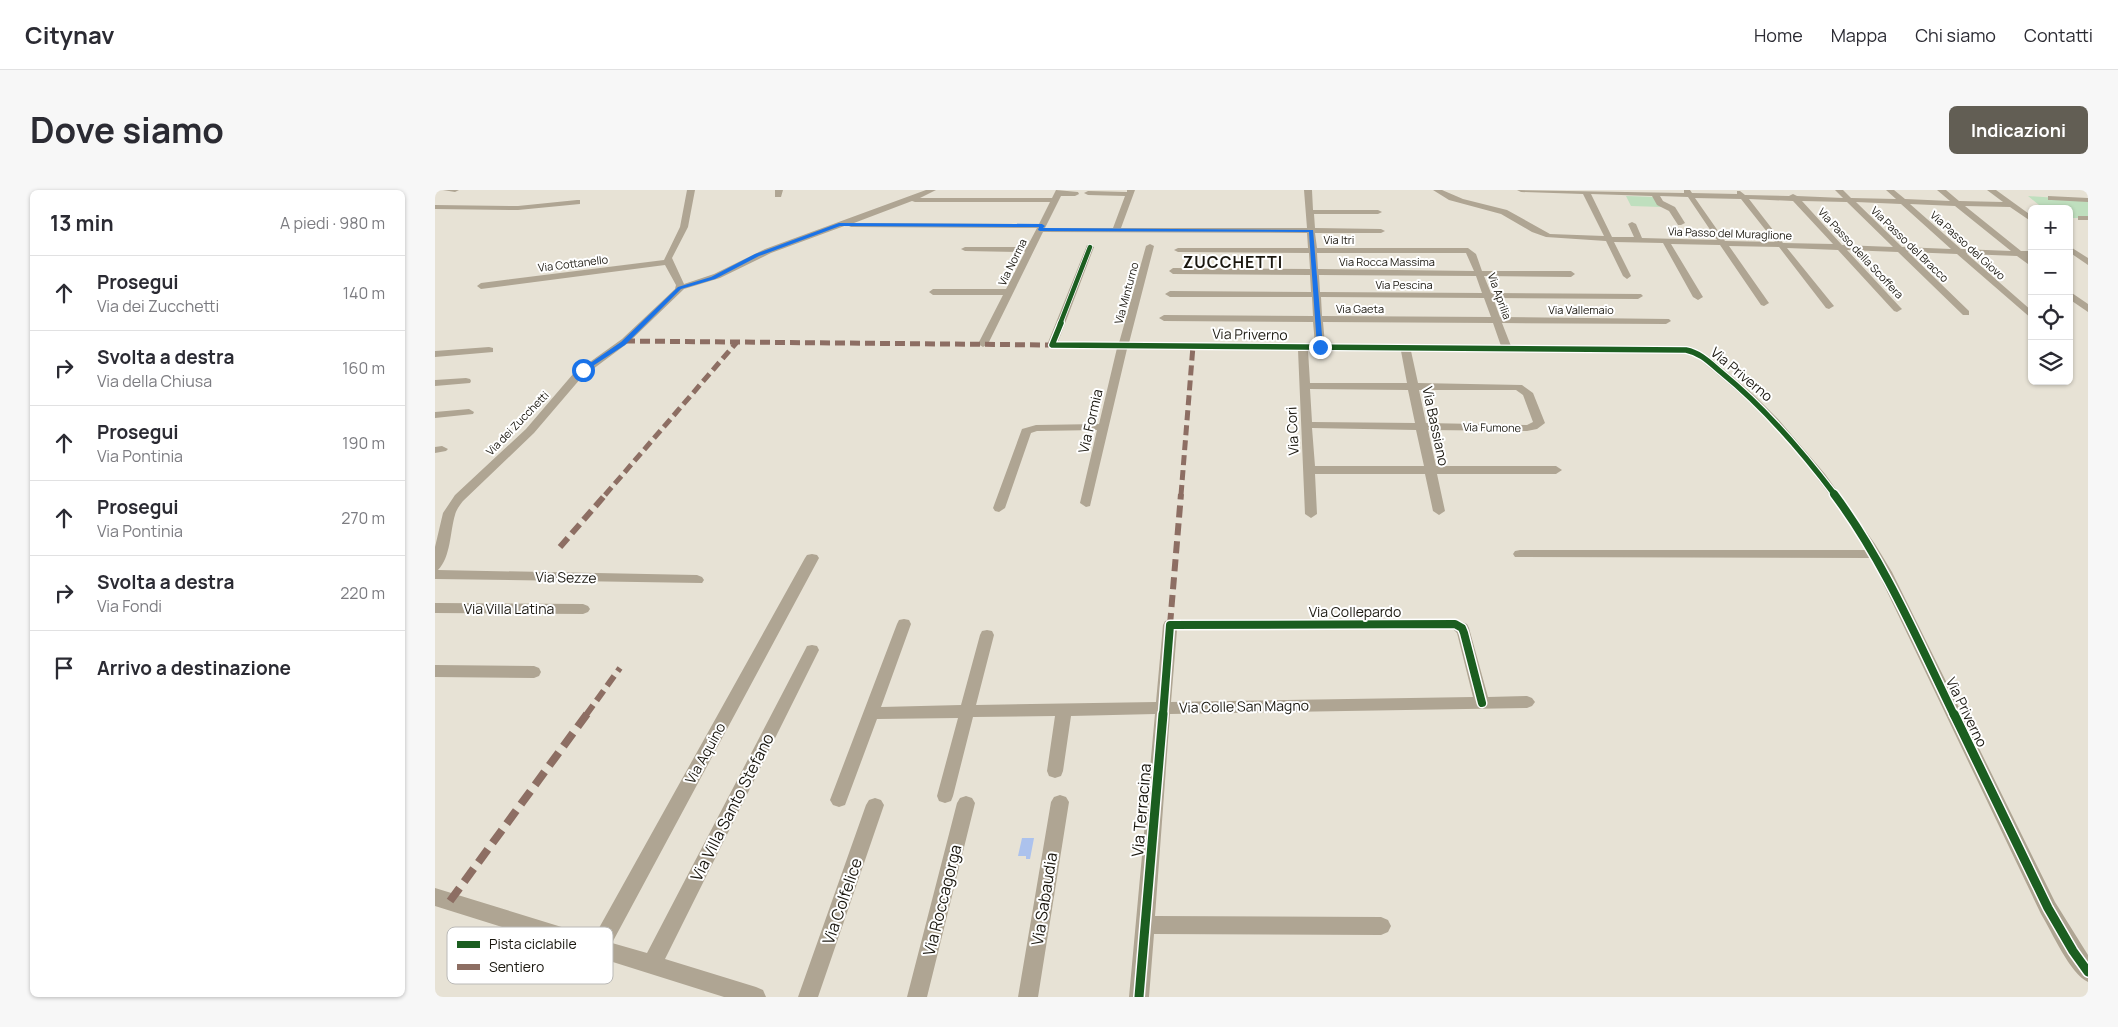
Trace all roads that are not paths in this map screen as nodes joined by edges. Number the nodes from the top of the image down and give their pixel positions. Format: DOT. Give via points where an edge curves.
graph roads {
  1 [pos="447,190"];
  2 [pos="455,190"];
  3 [pos="691,190"];
  4 [pos="932,190"];
  5 [pos="1308,190"];
  6 [pos="1437,190"];
  7 [pos="1521,190"];
  8 [pos="1535,190"];
  9 [pos="1738,190"];
  10 [pos="1787,190"];
  11 [pos="1839,190"];
  12 [pos="1890,190"];
  13 [pos="1941,190"];
  14 [pos="1991,190"];
  15 [pos="1585,191"];
  16 [pos="1130,192"];
  17 [pos="1637,192"];
  18 [pos="1689,193"];
  19 [pos="1058,194"];
  20 [pos="1075,194"];
  21 [pos="1087,194"];
  22 [pos="1655,195"];
  23 [pos="1744,197"];
  24 [pos="2051,198"];
  25 [pos="1796,199"];
  26 [pos="909,200"];
  27 [pos="1850,200"];
  28 [pos="2088,200"];
  29 [pos="577,202"];
  30 [pos="1904,202"];
  31 [pos="1957,204"];
  32 [pos="2013,205"];
  33 [pos="435,207"];
  34 [pos="1310,212"];
  35 [pos="1378,212"];
  36 [pos="2028,217"];
  37 [pos="1681,223"];
  38 [pos="839,224"];
  39 [pos="1632,224"];
  40 [pos="1041,228"];
  41 [pos="1116,230"];
  42 [pos="1311,231"];
  43 [pos="1381,231"];
  44 [pos="1609,240"];
  45 [pos="1640,241"];
  46 [pos="1666,242"];
  47 [pos="1722,244"];
  48 [pos="1150,246"];
  49 [pos="1781,246"];
  50 [pos="1090,247"];
  51 [pos="1841,248"];
  52 [pos="2073,248"];
  53 [pos="2088,249"];
  54 [pos="965,250"];
  55 [pos="1030,250"];
  56 [pos="1178,250"];
  57 [pos="1900,250"];
  58 [pos="2072,250"];
  59 [pos="1313,251"];
  60 [pos="1470,252"];
  61 [pos="1959,252"];
  62 [pos="2019,254"];
  63 [pos="2028,254"];
  64 [pos="2073,255"];
  65 [pos="2079,256"];
  66 [pos="2028,261"];
  67 [pos="668,262"];
  68 [pos="2088,262"];
  69 [pos="1173,271"];
  70 [pos="1314,272"];
  71 [pos="1479,273"];
  72 [pos="1571,274"];
  73 [pos="1627,276"];
  74 [pos="481,286"];
  75 [pos="679,288"];
  76 [pos="933,292"];
  77 [pos="1009,292"];
  78 [pos="1170,294"];
  79 [pos="1316,294"];
  80 [pos="1487,295"];
  81 [pos="2070,295"];
  82 [pos="1638,296"];
  83 [pos="1698,297"];
  84 [pos="1764,303"];
  85 [pos="1829,306"];
  86 [pos="1897,309"];
  87 [pos="2088,309"];
  88 [pos="2028,312"];
  89 [pos="1966,313"];
  90 [pos="1164,318"];
  91 [pos="1318,319"];
  92 [pos="1496,320"];
  93 [pos="1666,321"];
  94 [pos="983,344"];
  95 [pos="1123,346"];
  96 [pos="1303,347"];
  97 [pos="1320,347"];
  98 [pos="1405,348"];
  99 [pos="1507,349"];
  100 [pos="489,350"];
  101 [pos="435,354"];
  102 [pos="466,381"];
  103 [pos="435,384"];
  104 [pos="1304,386"];
  105 [pos="1413,387"];
  106 [pos="469,412"];
  107 [pos="435,415"];
  108 [pos="1307,425"];
  109 [pos="1421,426"];
  110 [pos="1105,427"];
  111 [pos="1309,470"];
  112 [pos="1431,470"];
  113 [pos="1556,470"];
  114 [pos="1086,503"];
  115 [pos="999,508"];
  116 [pos="1439,511"];
  117 [pos="1311,514"];
  118 [pos="440,532"];
  119 [pos="1520,554"];
  120 [pos="1875,554"];
  121 [pos="812,558"];
  122 [pos="435,566"];
  123 [pos="435,574"];
  124 [pos="697,580"];
  125 [pos="435,608"];
  126 [pos="583,609"];
  127 [pos="904,624"];
  128 [pos="1170,625"];
  129 [pos="987,635"];
  130 [pos="812,650"];
  131 [pos="435,671"];
  132 [pos="534,672"];
  133 [pos="1527,702"];
  134 [pos="1482,703"];
  135 [pos="1163,707"];
  136 [pos="1064,709"];
  137 [pos="967,711"];
  138 [pos="871,713"];
  139 [pos="1055,771"];
  140 [pos="945,796"];
  141 [pos="839,800"];
  142 [pos="1059,802"];
  143 [pos="966,803"];
  144 [pos="875,805"];
  145 [pos="435,897"];
  146 [pos="1145,925"];
  147 [pos="1381,926"];
  148 [pos="531,927"];
  149 [pos="610,927"];
  150 [pos="613,952"];
  151 [pos="652,964"];
  152 [pos="2088,972"];
  153 [pos="756,997"];
  154 [pos="808,997"];
  155 [pos="917,997"];
  156 [pos="1028,997"];
  157 [pos="1139,997"];
  1 -- 2 [label="street"];
  3 -- 67 [label="street" via="684,225 669,253"];
  4 -- 26 [label="street"];
  5 -- 34 [label="street"];
  6 -- 44 [label="street, Via Passo del Muraglione" via="1503,212 1546,236"];
  7 -- 8 [label="street"];
  8 -- 15 [label="street"];
  9 -- 23 [label="street"];
  10 -- 25 [label="street, Via Passo della Scoffera"];
  11 -- 27 [label="street, Via Passo del Bracco"];
  12 -- 30 [label="street, Via Passo del Giovo"];
  13 -- 31 [label="street"];
  14 -- 32 [label="street"];
  15 -- 17 [label="street"];
  15 -- 44 [label="street"];
  16 -- 21 [label="street"];
  16 -- 41 [label="street"];
  17 -- 22 [label="street"];
  18 -- 22 [label="street"];
  18 -- 23 [label="street"];
  18 -- 47 [label="street"];
  19 -- 20 [label="street"];
  19 -- 26 [label="street"];
  19 -- 40 [label="street, Via Norma"];
  22 -- 37 [label="street"];
  23 -- 25 [label="street"];
  23 -- 49 [label="street"];
  24 -- 28 [label="street"];
  25 -- 27 [label="street"];
  25 -- 51 [label="street, Via Passo della Scoffera"];
  26 -- 38 [label="street"];
  27 -- 30 [label="street"];
  27 -- 57 [label="street, Via Passo del Bracco"];
  29 -- 33 [label="street" via="520,208"];
  30 -- 31 [label="street"];
  30 -- 61 [label="street, Via Passo del Giovo"];
  31 -- 32 [label="street"];
  31 -- 62 [label="street"];
  32 -- 36 [label="street"];
  34 -- 35 [label="street"];
  34 -- 42 [label="street"];
  38 -- 40 [label="street"];
  38 -- 75 [label="street" via="757,255 713,278"];
  39 -- 45 [label="street"];
  40 -- 41 [label="street"];
  40 -- 55 [label="street, Via Norma"];
  41 -- 42 [label="street"];
  42 -- 43 [label="street"];
  42 -- 59 [label="street"];
  44 -- 45 [label="street, Via Passo del Muraglione"];
  44 -- 73 [label="street"];
  45 -- 46 [label="street, Via Passo del Muraglione"];
  46 -- 47 [label="street, Via Passo del Muraglione"];
  46 -- 83 [label="street"];
  47 -- 49 [label="street, Via Passo del Muraglione"];
  47 -- 84 [label="street"];
  48 -- 95 [label="street, Via Minturno"];
  49 -- 51 [label="street, Via Passo del Muraglione"];
  49 -- 85 [label="street"];
  50 -- 95 [label="street, Via Priverno" via="1052,345"];
  51 -- 57 [label="street, Via Passo del Muraglione"];
  51 -- 86 [label="street, Via Passo della Scoffera"];
  52 -- 53 [label="street"];
  54 -- 55 [label="street"];
  55 -- 77 [label="street, Via Norma"];
  56 -- 59 [label="street, Via Itri"];
  57 -- 61 [label="street, Via Passo del Muraglione"];
  57 -- 89 [label="street, Via Passo del Bracco"];
  58 -- 65 [label="street"];
  59 -- 60 [label="street, Via Itri"];
  59 -- 70 [label="street"];
  60 -- 71 [label="street, Via Aprilia"];
  61 -- 62 [label="street, Via Passo del Muraglione"];
  61 -- 88 [label="street, Via Passo del Giovo"];
  62 -- 63 [label="street, Via Passo del Muraglione"];
  62 -- 66 [label="street"];
  64 -- 65 [label="street"];
  65 -- 68 [label="street"];
  67 -- 74 [label="street, Via Cottanello"];
  67 -- 75 [label="street"];
  69 -- 70 [label="street, Via Rocca Massima"];
  70 -- 71 [label="street, Via Rocca Massima"];
  70 -- 79 [label="street"];
  71 -- 72 [label="street, Via Rocca Massima"];
  71 -- 80 [label="street, Via Aprilia"];
  75 -- 118 [label="street, Via dei Zucchetti" via="623,344 574,378 530,431 455,501"];
  76 -- 77 [label="street"];
  77 -- 94 [label="street, Via Norma"];
  78 -- 79 [label="street, Via Pescina"];
  79 -- 80 [label="street, Via Pescina"];
  79 -- 91 [label="street"];
  80 -- 82 [label="street, Via Pescina"];
  80 -- 92 [label="street, Via Aprilia"];
  81 -- 87 [label="street"];
  90 -- 91 [label="street, Via Gaeta"];
  91 -- 92 [label="street, Via Gaeta"];
  91 -- 97 [label="street"];
  92 -- 93 [label="street, Via Vallemaio"];
  92 -- 99 [label="street, Via Aprilia"];
  95 -- 96 [label="street, Via Priverno"];
  95 -- 110 [label="street, Via Formia"];
  96 -- 97 [label="street, Via Priverno"];
  96 -- 104 [label="street, Via Cori"];
  97 -- 98 [label="street, Via Priverno"];
  98 -- 99 [label="street, Via Priverno"];
  98 -- 105 [label="street, Via Bassiano"];
  99 -- 120 [label="street, Via Priverno" via="1683,350 1697,354 1753,397 1781,427 1839,501"];
  100 -- 101 [label="street"];
  102 -- 103 [label="street"];
  104 -- 105 [label="street, Via Fumone"];
  104 -- 108 [label="street, Via Cori"];
  105 -- 109 [label="street, Via Bassiano"];
  105 -- 109 [label="street, Via Fumone" via="1520,388 1529,396 1539,423 1527,428"];
  106 -- 107 [label="street"];
  108 -- 109 [label="street, Via Fumone"];
  108 -- 111 [label="street, Via Cori"];
  109 -- 112 [label="street, Via Bassiano"];
  110 -- 114 [label="street, Via Formia"];
  110 -- 115 [label="street" via="1026,431"];
  111 -- 112 [label="street"];
  111 -- 117 [label="street, Via Cori"];
  112 -- 113 [label="street"];
  112 -- 116 [label="street, Via Bassiano"];
  118 -- 122 [label="street, Via dei Zucchetti" via="442,546"];
  119 -- 120 [label="street"];
  120 -- 152 [label="street, Via Priverno" via="2048,908"];
  121 -- 149 [label="street, Via Aquino"];
  123 -- 124 [label="street, Via Sezze"];
  125 -- 126 [label="street, Via Villa Latina"];
  127 -- 138 [label="street"];
  128 -- 134 [label="street, Via Collepardo" via="1455,624 1464,633"];
  128 -- 135 [label="street, Via Terracina"];
  129 -- 137 [label="street"];
  130 -- 151 [label="street, Via Villa Santo Stefano"];
  131 -- 132 [label="street"];
  133 -- 134 [label="street, Via Colle San Magno"];
  134 -- 135 [label="street, Via Colle San Magno"];
  135 -- 136 [label="street, Via Colle San Magno"];
  135 -- 146 [label="street, Via Terracina"];
  136 -- 137 [label="street, Via Colle San Magno"];
  136 -- 139 [label="street"];
  137 -- 138 [label="street, Via Colle San Magno"];
  137 -- 140 [label="street"];
  138 -- 141 [label="street"];
  142 -- 156 [label="street, Via Sabaudia"];
  143 -- 155 [label="street, Via Roccagorga"];
  144 -- 154 [label="street, Via Colfelice"];
  145 -- 148 [label="street"];
  146 -- 147 [label="street"];
  146 -- 157 [label="street, Via Terracina"];
  150 -- 151 [label="street"];
  151 -- 153 [label="street"];
}
